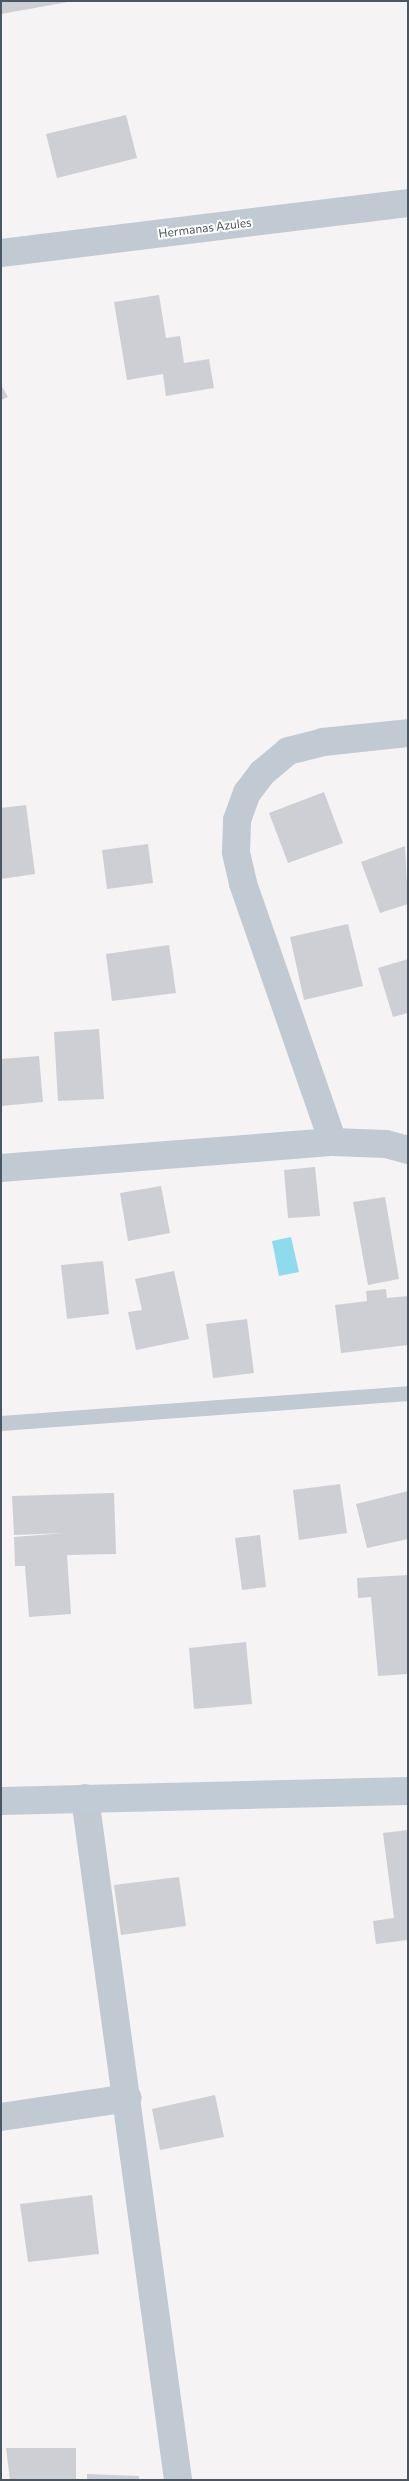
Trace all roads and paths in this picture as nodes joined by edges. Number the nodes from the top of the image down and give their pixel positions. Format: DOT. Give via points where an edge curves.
graph roads {
  1 [pos="408,203"];
  2 [pos="1,253"];
  3 [pos="408,733"];
  4 [pos="333,1142"];
  5 [pos="408,1150"];
  6 [pos="1,1168"];
  7 [pos="408,1393"];
  8 [pos="1,1423"];
  9 [pos="408,1791"];
  10 [pos="84,1798"];
  11 [pos="1,1801"];
  12 [pos="128,2098"];
  13 [pos="1,2117"];
  14 [pos="178,2480"];
  1 -- 2 [label="street, Hermanas Azules"];
  3 -- 4 [label="street" via="324,742 288,751 262,773 247,793 237,820 236,852 242,883"];
  4 -- 5 [label="street" via="386,1144"];
  4 -- 6 [label="street"];
  7 -- 8 [label="lane"];
  9 -- 10 [label="street"];
  10 -- 11 [label="street"];
  10 -- 12 [label="street"];
  12 -- 13 [label="street"];
  12 -- 14 [label="street"];
}
